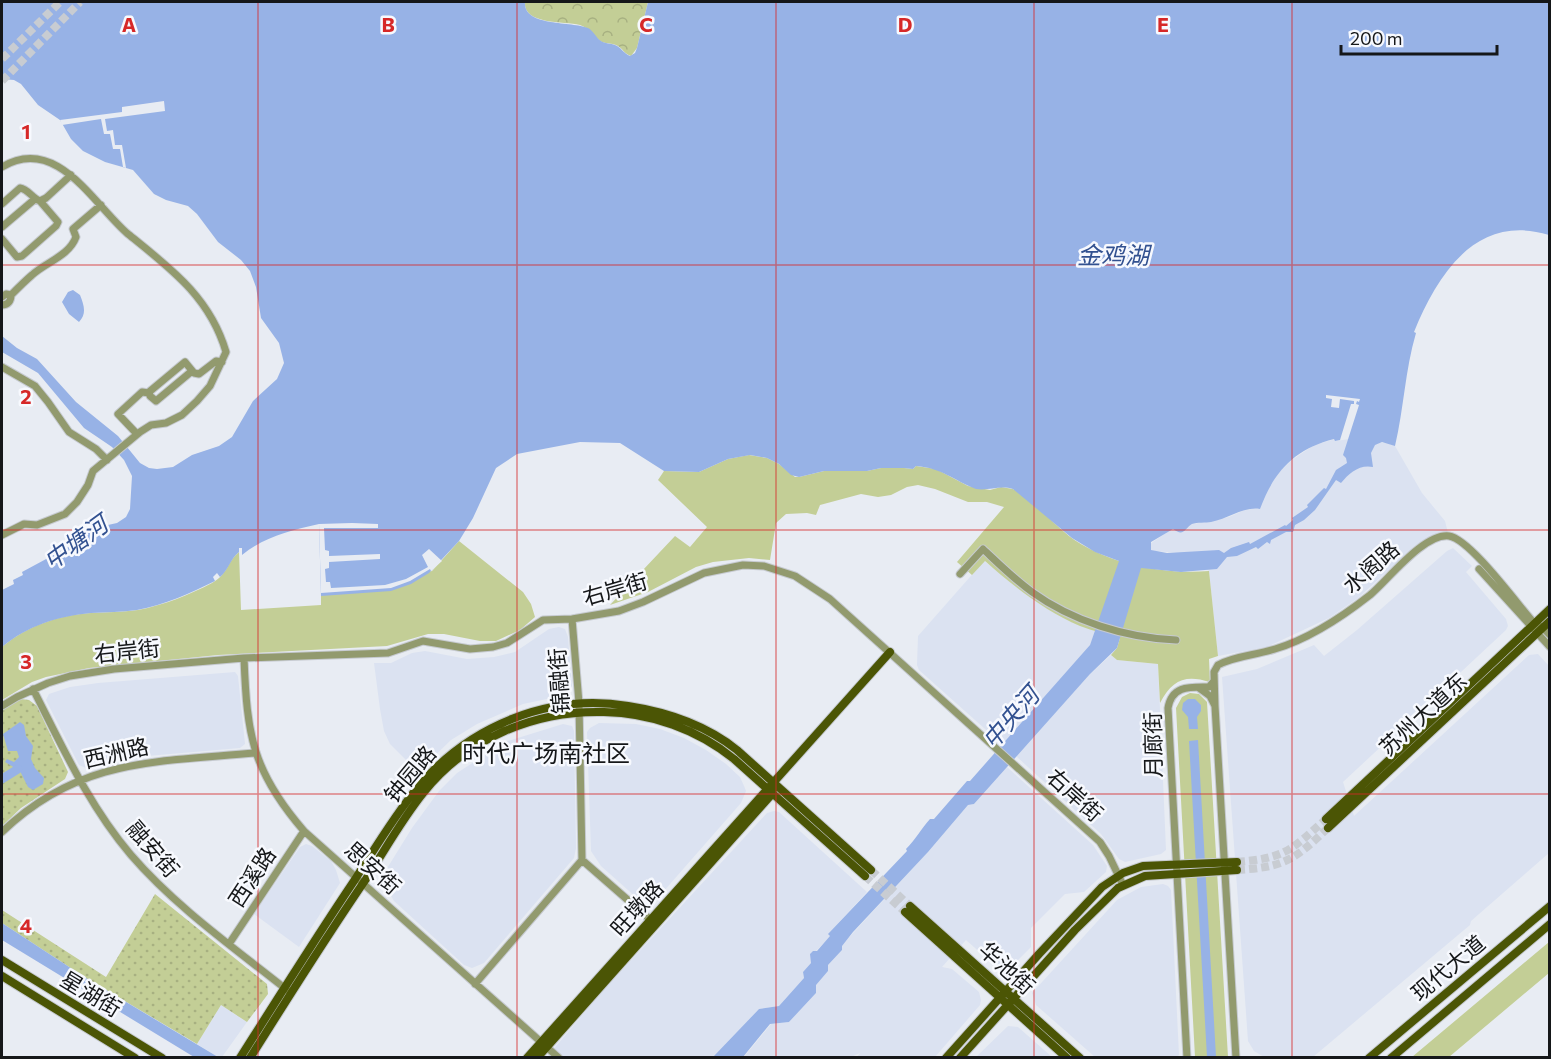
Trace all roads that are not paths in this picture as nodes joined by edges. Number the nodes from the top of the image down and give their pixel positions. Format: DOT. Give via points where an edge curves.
graph roads {
  1 [pos="2,167"];
  2 [pos="71,175"];
  3 [pos="38,200"];
  4 [pos="2,204"];
  5 [pos="101,205"];
  6 [pos="2,227"];
  7 [pos="2,239"];
  8 [pos="11,295"];
  9 [pos="2,297"];
  10 [pos="2,305"];
  11 [pos="222,362"];
  12 [pos="2,367"];
  13 [pos="192,370"];
  14 [pos="149,393"];
  15 [pos="137,434"];
  16 [pos="107,460"];
  17 [pos="2,535"];
  18 [pos="1479,569"];
  19 [pos="960,574"];
  20 [pos="1550,609"];
  21 [pos="573,619"];
  22 [pos="1539,626"];
  23 [pos="1550,635"];
  24 [pos="1176,640"];
  25 [pos="1550,647"];
  26 [pos="890,652"];
  27 [pos="244,658"];
  28 [pos="1214,681"];
  29 [pos="1196,687"];
  30 [pos="33,689"];
  31 [pos="2,706"];
  32 [pos="1215,706"];
  33 [pos="579,708"];
  34 [pos="255,753"];
  35 [pos="79,780"];
  36 [pos="774,783"];
  37 [pos="769,791"];
  38 [pos="1327,823"];
  39 [pos="304,831"];
  40 [pos="2,832"];
  41 [pos="582,860"];
  42 [pos="1237,866"];
  43 [pos="1219,867"];
  44 [pos="1176,869"];
  45 [pos="1119,875"];
  46 [pos="360,880"];
  47 [pos="1123,885"];
  48 [pos="1550,906"];
  49 [pos="908,909"];
  50 [pos="653,922"];
  51 [pos="1550,924"];
  52 [pos="229,944"];
  53 [pos="2,960"];
  54 [pos="2,976"];
  55 [pos="475,984"];
  56 [pos="287,991"];
  57 [pos="1003,994"];
  58 [pos="1011,1001"];
  59 [pos="544,1044"];
  60 [pos="135,1058"];
  61 [pos="162,1058"];
  62 [pos="240,1058"];
  63 [pos="250,1058"];
  64 [pos="527,1058"];
  65 [pos="537,1058"];
  66 [pos="559,1058"];
  67 [pos="946,1058"];
  68 [pos="960,1058"];
  69 [pos="1067,1058"];
  70 [pos="1080,1058"];
  71 [pos="1187,1058"];
  72 [pos="1236,1058"];
  73 [pos="1369,1058"];
  74 [pos="1391,1058"];
  1 -- 2 [label="street" via="20,159 33,159"];
  2 -- 3 [label="street" via="46,198"];
  2 -- 5 [label="street"];
  3 -- 4 [label="street" via="20,188"];
  3 -- 6 [label="street"];
  3 -- 7 [label="street" via="58,222 56,226 22,256 17,257"];
  5 -- 8 [label="street" via="73,230 76,237 66,250"];
  5 -- 11 [label="street" via="191,289 221,335 226,352"];
  8 -- 9 [label="street"];
  8 -- 10 [label="street" via="8,304"];
  11 -- 13 [label="street" via="216,361 199,374"];
  11 -- 15 [label="street" via="210,386 182,415"];
  12 -- 16 [label="street" via="35,386 69,432"];
  13 -- 14 [label="street" via="156,401"];
  13 -- 14 [label="street" via="185,362"];
  14 -- 15 [label="street" via="142,392 118,414"];
  15 -- 16 [label="street"];
  16 -- 17 [label="street" via="93,471 77,502 65,514 37,525 24,524"];
  18 -- 22 [label="street"];
  19 -- 24 [label="street" via="983,549 1033,593 1077,617 1116,630"];
  20 -- 22 [label="main road, 苏州大道东"];
  21 -- 26 [label="street, 右岸街" via="619,611 704,573 743,565 764,566 795,576 815,588"];
  21 -- 27 [label="street, 右岸街" via="543,620 507,643 485,648 423,641 388,653"];
  21 -- 33 [label="street, 锦融街"];
  22 -- 23 [label="street"];
  22 -- 25 [label="street"];
  22 -- 28 [label="street, 水阁路" via="1470,549 1457,538 1443,536 1421,547 1341,616 1278,649 1219,664"];
  22 -- 38 [label="main road, 苏州大道东"];
  26 -- 36 [label="main road, 旺墩路"];
  26 -- 45 [label="street, 右岸街" via="1100,842"];
  27 -- 30 [label="street, 右岸街" via="94,671"];
  27 -- 34 [label="street, 思安街" via="246,710"];
  28 -- 29 [label="street" via="1209,687"];
  28 -- 32 [label="street"];
  29 -- 32 [label="street" via="1208,693"];
  29 -- 44 [label="street, 月廊街" via="1176,693 1168,708"];
  30 -- 31 [label="street, 右岸街"];
  30 -- 35 [label="street, 融安街"];
  32 -- 43 [label="street"];
  33 -- 36 [label="main road, 钟园路" via="618,704 679,718 726,742"];
  33 -- 37 [label="main road, 钟园路" via="631,714 675,725 723,750"];
  33 -- 41 [label="street, 锦融街"];
  33 -- 46 [label="main road, 钟园路" via="506,730 455,762 419,798"];
  34 -- 35 [label="street, 西洲路" via="137,764"];
  34 -- 39 [label="street, 思安街" via="278,799"];
  35 -- 40 [label="street, 西洲路" via="39,800"];
  35 -- 52 [label="street, 融安街" via="147,873"];
  36 -- 37 [label="main road, 旺墩路"];
  36 -- 37 [label="main road" via="868,873"];
  37 -- 50 [label="main road, 旺墩路"];
  39 -- 46 [label="street, 思安街"];
  39 -- 52 [label="street, 西溪路"];
  41 -- 50 [label="street"];
  41 -- 55 [label="street"];
  42 -- 43 [label="main road"];
  43 -- 44 [label="main road"];
  43 -- 72 [label="street"];
  44 -- 45 [label="main road" via="1143,866"];
  44 -- 47 [label="main road"];
  44 -- 71 [label="street, 月廊街"];
  45 -- 47 [label="street, 右岸街"];
  45 -- 57 [label="main road" via="1102,887"];
  46 -- 55 [label="street, 思安街"];
  46 -- 56 [label="main road, 钟园路"];
  47 -- 58 [label="main road" via="1103,900"];
  48 -- 73 [label="main road, 现代大道"];
  49 -- 57 [label="main road, 华池街"];
  50 -- 59 [label="main road, 旺墩路"];
  51 -- 74 [label="main road, 现代大道"];
  52 -- 56 [label="street, 融安街"];
  53 -- 61 [label="main road, 星湖街"];
  54 -- 60 [label="main road, 星湖街"];
  55 -- 59 [label="street, 思安街"];
  56 -- 62 [label="main road, 钟园路"];
  56 -- 63 [label="main road, 钟园路"];
  57 -- 58 [label="main road, 华池街"];
  57 -- 67 [label="main road"];
  58 -- 68 [label="main road"];
  58 -- 69 [label="main road, 华池街"];
  58 -- 70 [label="main road, 华池街"];
  59 -- 64 [label="main road, 旺墩路"];
  59 -- 65 [label="main road, 旺墩路"];
  59 -- 66 [label="street, 思安街"];
}
